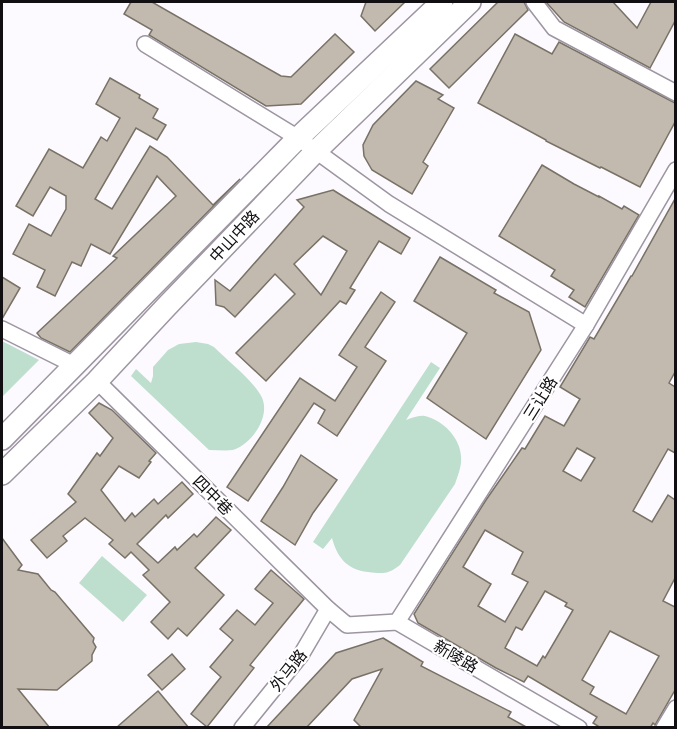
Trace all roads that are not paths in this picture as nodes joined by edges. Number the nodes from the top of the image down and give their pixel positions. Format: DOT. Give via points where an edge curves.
graph roads {
  1 [pos="442,2"];
  2 [pos="470,2"];
  3 [pos="534,2"];
  4 [pos="145,44"];
  5 [pos="675,93"];
  6 [pos="298,138"];
  7 [pos="316,151"];
  8 [pos="675,170"];
  9 [pos="586,325"];
  10 [pos="2,329"];
  11 [pos="74,365"];
  12 [pos="97,381"];
  13 [pos="2,439"];
  14 [pos="2,474"];
  15 [pos="328,609"];
  16 [pos="397,622"];
  17 [pos="675,708"];
  18 [pos="242,728"];
  19 [pos="579,728"];
  20 [pos="664,728"];
  1 -- 6 [label="main road, 中山中路"];
  2 -- 7 [label="main road, 中山中路"];
  3 -- 5 [label="street" via="554,28"];
  4 -- 6 [label="street"];
  6 -- 7 [label="street"];
  6 -- 11 [label="main road, 中山中路"];
  7 -- 9 [label="street" via="389,204"];
  7 -- 12 [label="main road, 中山中路"];
  8 -- 9 [label="street, 三让路"];
  9 -- 16 [label="street, 三让路"];
  10 -- 11 [label="street"];
  11 -- 13 [label="main road, 中山中路"];
  12 -- 14 [label="main road, 中山中路"];
  12 -- 15 [label="street, 四中巷"];
  15 -- 16 [label="street" via="347,625"];
  15 -- 18 [label="street, 外马路" via="301,655"];
  16 -- 19 [label="street, 新陵路"];
  17 -- 20 [label="street"];
}
